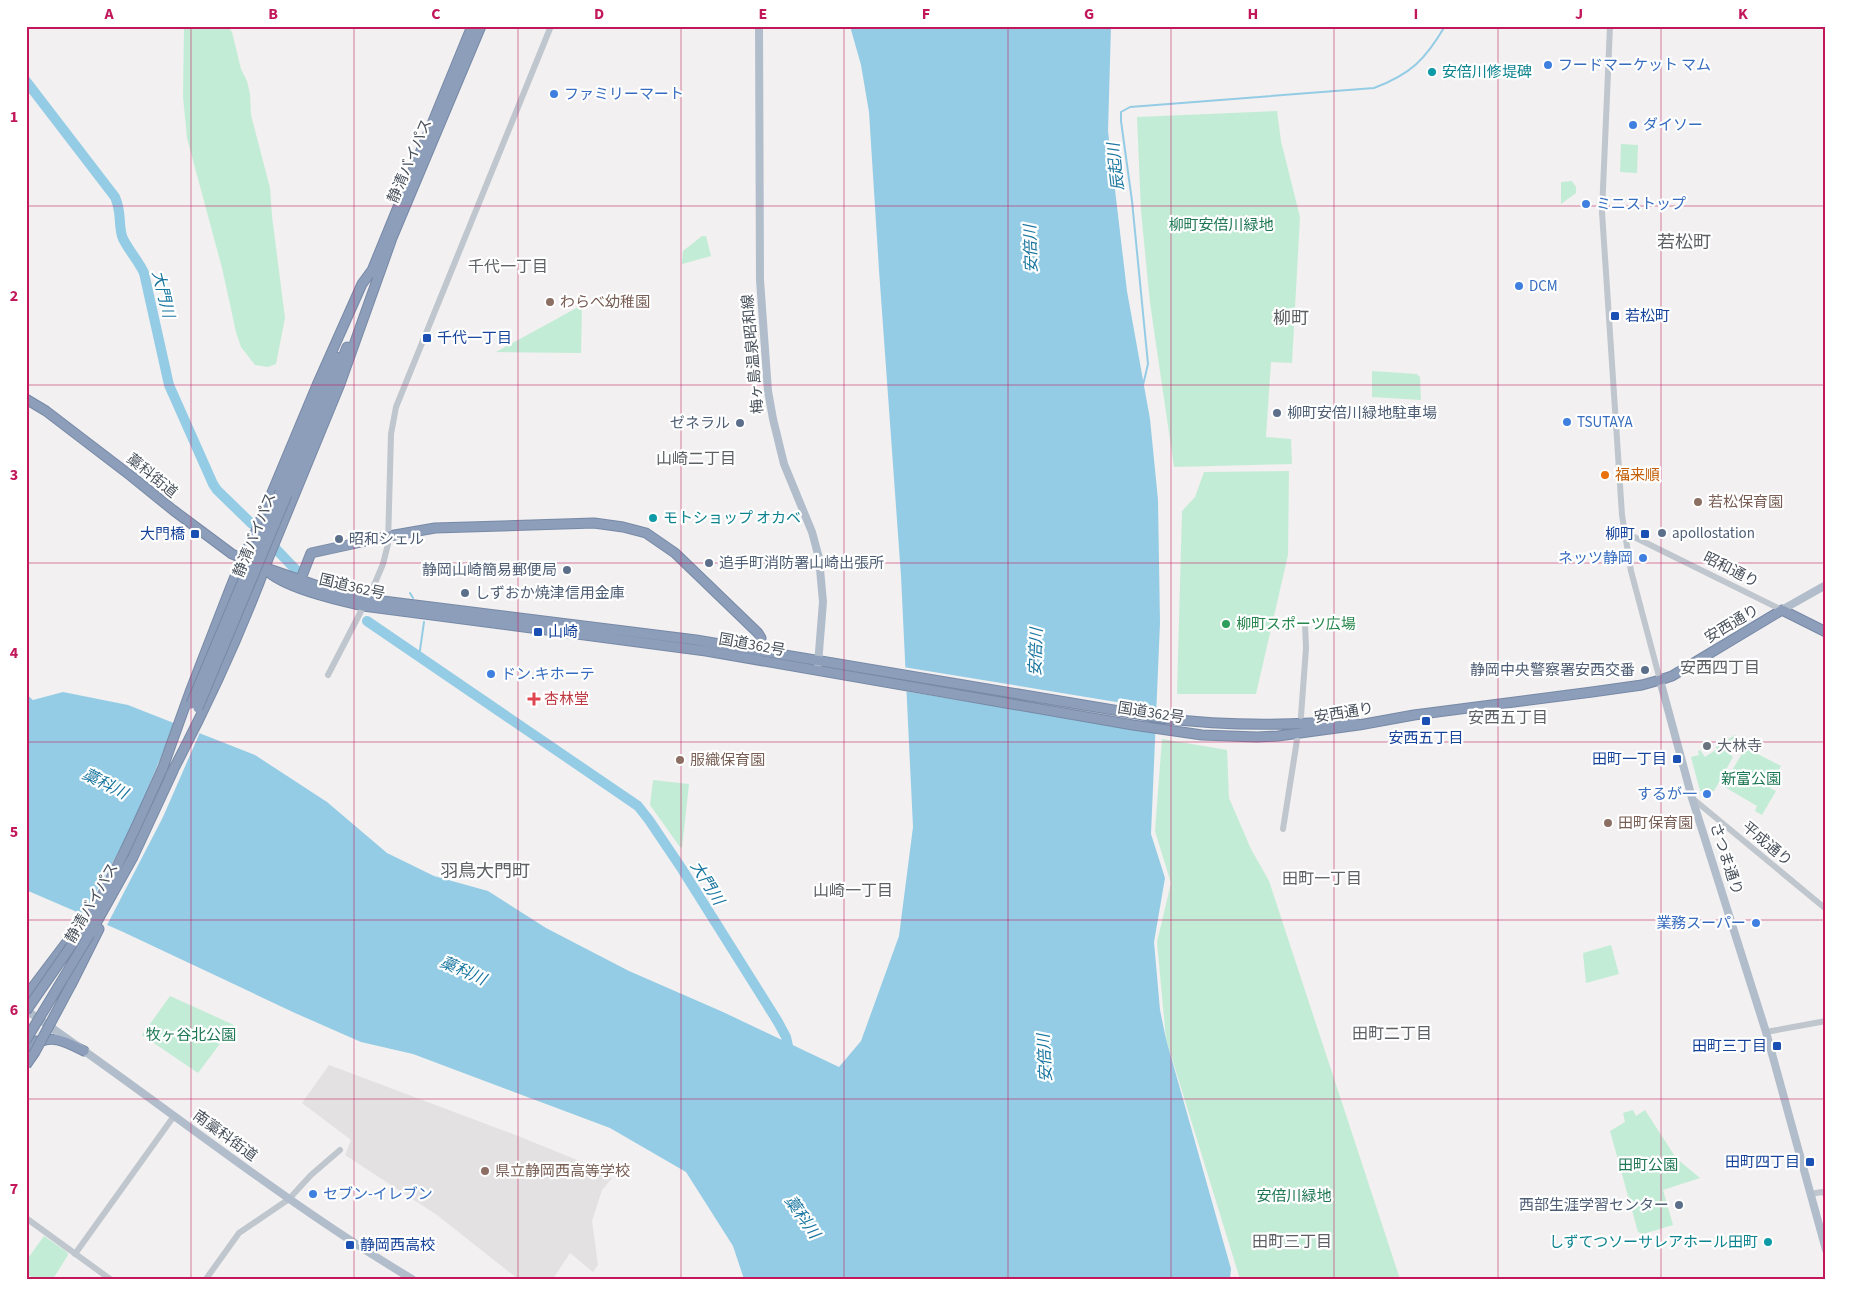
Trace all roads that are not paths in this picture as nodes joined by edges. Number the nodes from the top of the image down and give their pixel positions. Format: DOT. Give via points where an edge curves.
graph roads {
  1 [pos="472,26"];
  2 [pos="481,26"];
  3 [pos="551,26"];
  4 [pos="759,26"];
  5 [pos="1610,26"];
  6 [pos="388,240"];
  7 [pos="372,269"];
  8 [pos="26,398"];
  9 [pos="283,493"];
  10 [pos="1624,532"];
  11 [pos="389,536"];
  12 [pos="242,559"];
  13 [pos="265,569"];
  14 [pos="300,581"];
  15 [pos="1826,585"];
  16 [pos="365,603"];
  17 [pos="1782,610"];
  18 [pos="1305,624"];
  19 [pos="1826,632"];
  20 [pos="760,650"];
  21 [pos="821,660"];
  22 [pos="821,672"];
  23 [pos="328,675"];
  24 [pos="1660,680"];
  25 [pos="1414,715"];
  26 [pos="1301,716"];
  27 [pos="1279,725"];
  28 [pos="1278,736"];
  29 [pos="1297,740"];
  30 [pos="162,770"];
  31 [pos="170,776"];
  32 [pos="1692,798"];
  33 [pos="1283,829"];
  34 [pos="111,878"];
  35 [pos="119,885"];
  36 [pos="1826,909"];
  37 [pos="26,996"];
  38 [pos="26,1010"];
  39 [pos="1826,1021"];
  40 [pos="48,1024"];
  41 [pos="1766,1032"];
  42 [pos="30,1042"];
  43 [pos="84,1051"];
  44 [pos="26,1056"];
  45 [pos="26,1065"];
  46 [pos="174,1116"];
  47 [pos="340,1150"];
  48 [pos="1810,1194"];
  49 [pos="1826,1194"];
  50 [pos="289,1199"];
  51 [pos="26,1218"];
  52 [pos="1826,1250"];
  53 [pos="75,1254"];
  54 [pos="110,1279"];
  55 [pos="206,1279"];
  56 [pos="412,1279"];
  1 -- 6 [label="highway, 静清バイパス"];
  2 -- 6 [label="highway, 静清バイパス"];
  3 -- 11 [label="street" via="396,407 391,434"];
  4 -- 21 [label="main road, 梅ヶ島温泉昭和線" via="760,280 767,382 784,464 812,532 819,558 823,602"];
  5 -- 10 [label="street, さつま通り" via="1602,212"];
  6 -- 7 [label="highway, 静清バイパス"];
  6 -- 9 [label="highway, 静清バイパス"];
  6 -- 13 [label="highway" via="340,384"];
  7 -- 9 [label="highway, 静清バイパス"];
  7 -- 12 [label="highway" via="351,308 254,538"];
  8 -- 12 [label="highway, 藁科街道"];
  9 -- 30 [label="highway, 静清バイパス, bridge"];
  9 -- 31 [label="highway, 静清バイパス, bridge"];
  10 -- 17 [label="street, 昭和通り"];
  10 -- 24 [label="street, さつま通り"];
  11 -- 14 [label="highway, 国道362号" via="311,553"];
  11 -- 16 [label="street" via="383,564"];
  11 -- 20 [label="highway, 国道362号" via="436,528 550,524 594,523 636,529 675,552 758,633"];
  12 -- 13 [label="highway, 藁科街道"];
  12 -- 30 [label="highway"];
  13 -- 14 [label="highway, 国道362号"];
  13 -- 16 [label="highway, 国道362号" via="271,576 307,591 328,598"];
  13 -- 31 [label="highway" via="206,705"];
  14 -- 16 [label="highway, 国道362号"];
  15 -- 17 [label="main road, 安西通り"];
  16 -- 20 [label="highway, 国道362号" via="612,629"];
  16 -- 22 [label="highway, 国道362号" via="706,651"];
  16 -- 23 [label="street"];
  17 -- 19 [label="highway, 昭和通り"];
  17 -- 24 [label="main road, 安西通り" via="1672,676"];
  18 -- 26 [label="street"];
  20 -- 21 [label="highway, 国道362号"];
  21 -- 22 [label="main road, 梅ヶ島温泉昭和線"];
  21 -- 27 [label="highway, 国道362号" via="1170,719"];
  22 -- 28 [label="highway, 国道362号" via="1202,735"];
  24 -- 25 [label="highway, 安西通り"];
  24 -- 32 [label="main road, さつま通り"];
  25 -- 27 [label="highway, 安西通り"];
  25 -- 28 [label="highway, 安西通り"];
  29 -- 33 [label="street"];
  30 -- 34 [label="highway, 静清バイパス"];
  31 -- 35 [label="highway, 静清バイパス"];
  32 -- 36 [label="street, 平成通り"];
  32 -- 41 [label="main road, さつま通り"];
  34 -- 37 [label="highway"];
  34 -- 38 [label="highway, 静清バイパス, bridge" via="82,930"];
  35 -- 42 [label="highway, 静清バイパス, bridge"];
  35 -- 45 [label="highway, bridge" via="72,983"];
  38 -- 40 [label="main road, 南藁科街道"];
  39 -- 41 [label="street"];
  40 -- 42 [label="highway"];
  40 -- 43 [label="main road, 南藁科街道"];
  41 -- 48 [label="main road, さつま通り"];
  42 -- 43 [label="highway" via="58,1039"];
  42 -- 44 [label="highway"];
  43 -- 46 [label="main road, 南藁科街道"];
  46 -- 50 [label="main road, 南藁科街道"];
  46 -- 53 [label="street"];
  47 -- 50 [label="street"];
  48 -- 49 [label="street"];
  48 -- 52 [label="main road, さつま通り"];
  50 -- 55 [label="street" via="239,1233"];
  50 -- 56 [label="main road, 南藁科街道"];
  51 -- 53 [label="street"];
  53 -- 54 [label="street"];
}
